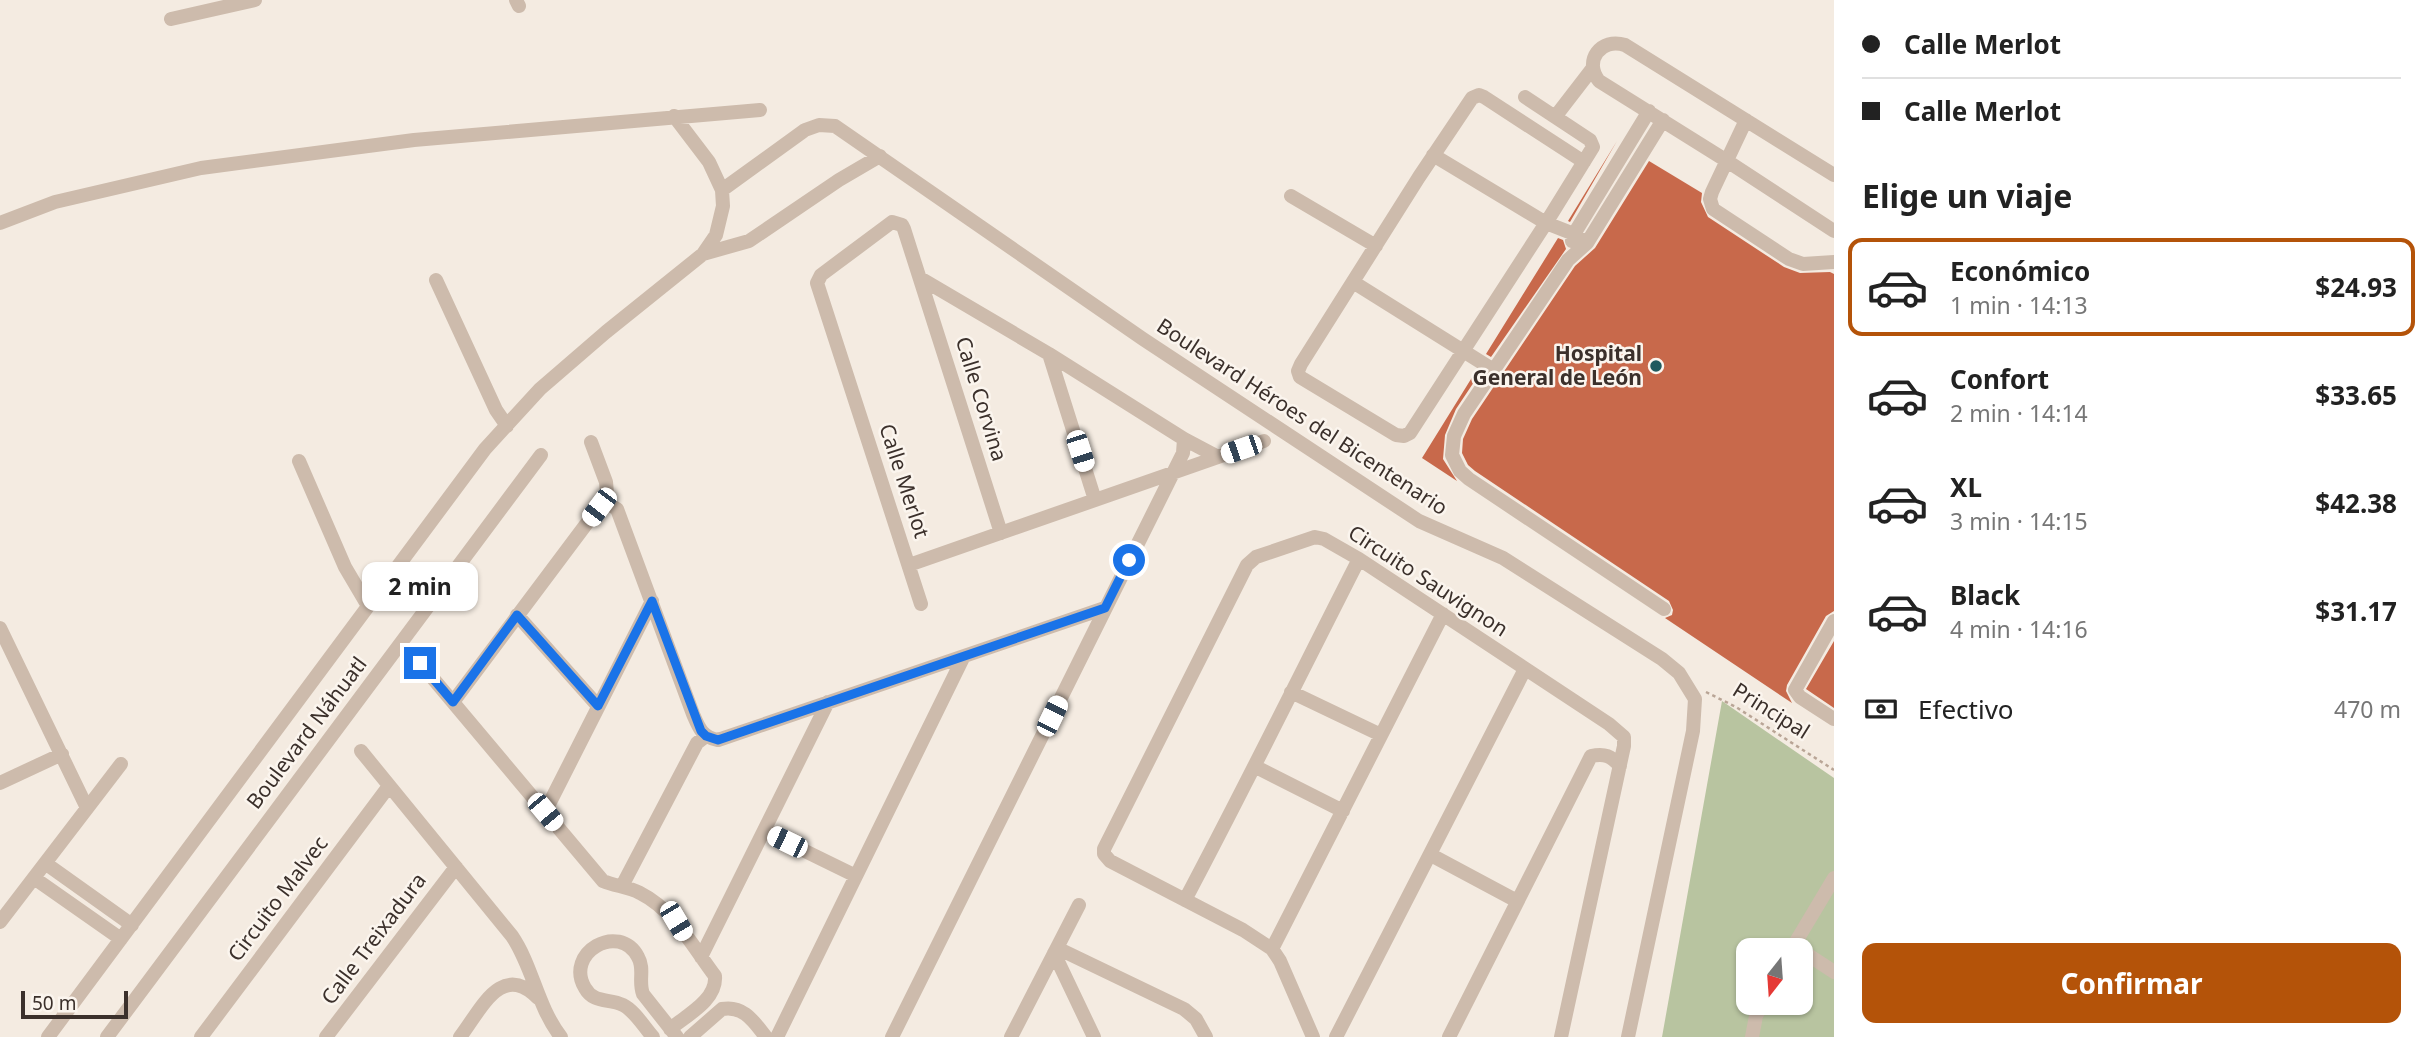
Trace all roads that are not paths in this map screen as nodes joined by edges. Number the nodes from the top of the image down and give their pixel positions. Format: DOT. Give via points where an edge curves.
graph roads {
  1 [pos="255,0"];
  2 [pos="171,19"];
  3 [pos="1592,69"];
  4 [pos="1525,97"];
  5 [pos="760,110"];
  6 [pos="1649,111"];
  7 [pos="674,116"];
  8 [pos="1555,117"];
  9 [pos="1663,120"];
  10 [pos="1746,120"];
  11 [pos="1433,155"];
  12 [pos="880,156"];
  13 [pos="1727,161"];
  14 [pos="1584,162"];
  15 [pos="1834,175"];
  16 [pos="722,190"];
  17 [pos="1291,196"];
  18 [pos="897,222"];
  19 [pos="0,223"];
  20 [pos="1546,223"];
  21 [pos="1834,232"];
  22 [pos="1574,234"];
  23 [pos="1587,243"];
  24 [pos="1376,246"];
  25 [pos="702,254"];
  26 [pos="1568,260"];
  27 [pos="1834,262"];
  28 [pos="920,278"];
  29 [pos="436,280"];
  30 [pos="1353,282"];
  31 [pos="1462,352"];
  32 [pos="1049,354"];
  33 [pos="1492,369"];
  34 [pos="507,426"];
  35 [pos="1184,439"];
  36 [pos="1264,441"];
  37 [pos="591,442"];
  38 [pos="541,455"];
  39 [pos="1218,457"];
  40 [pos="299,461"];
  41 [pos="1172,473"];
  42 [pos="1139,485"];
  43 [pos="1096,500"];
  44 [pos="608,504"];
  45 [pos="1153,512"];
  46 [pos="1001,533"];
  47 [pos="1359,559"];
  48 [pos="909,565"];
  49 [pos="652,601"];
  50 [pos="921,604"];
  51 [pos="368,606"];
  52 [pos="1105,608"];
  53 [pos="1664,609"];
  54 [pos="1443,614"];
  55 [pos="517,615"];
  56 [pos="1075,618"];
  57 [pos="1834,621"];
  58 [pos="0,628"];
  59 [pos="1088,642"];
  60 [pos="964,656"];
  61 [pos="420,663"];
  62 [pos="1525,669"];
  63 [pos="1291,692"];
  64 [pos="453,702"];
  65 [pos="828,702"];
  66 [pos="598,706"];
  67 [pos="1834,719"];
  68 [pos="1381,735"];
  69 [pos="706,736"];
  70 [pos="361,751"];
  71 [pos="61,754"];
  72 [pos="121,764"];
  73 [pos="1620,766"];
  74 [pos="1256,767"];
  75 [pos="0,783"];
  76 [pos="389,786"];
  77 [pos="87,808"];
  78 [pos="1343,811"];
  79 [pos="545,812"];
  80 [pos="764,831"];
  81 [pos="1431,856"];
  82 [pos="45,863"];
  83 [pos="456,867"];
  84 [pos="856,876"];
  85 [pos="34,878"];
  86 [pos="1834,878"];
  87 [pos="622,886"];
  88 [pos="1185,900"];
  89 [pos="1517,901"];
  90 [pos="1079,905"];
  91 [pos="0,922"];
  92 [pos="132,925"];
  93 [pos="1798,938"];
  94 [pos="121,939"];
  95 [pos="1272,949"];
  96 [pos="1055,951"];
  97 [pos="701,957"];
  98 [pos="1813,960"];
  99 [pos="1834,972"];
  100 [pos="539,999"];
  101 [pos="1757,1015"];
  102 [pos="674,1033"];
  103 [pos="1754,1036"];
  104 [pos="48,1037"];
  105 [pos="107,1037"];
  106 [pos="201,1037"];
  107 [pos="326,1037"];
  108 [pos="460,1037"];
  109 [pos="561,1037"];
  110 [pos="653,1037"];
  111 [pos="690,1037"];
  112 [pos="766,1037"];
  113 [pos="777,1037"];
  114 [pos="892,1037"];
  115 [pos="1011,1037"];
  116 [pos="1094,1037"];
  117 [pos="1206,1037"];
  118 [pos="1313,1037"];
  119 [pos="1336,1037"];
  120 [pos="1449,1037"];
  121 [pos="1561,1037"];
  122 [pos="1628,1037"];
  1 -- 2 [label="street"];
  3 -- 6 [label="street" via="1599,81"];
  3 -- 8 [label="street"];
  3 -- 10 [label="street" via="1598,49 1618,43"];
  4 -- 8 [label="street"];
  5 -- 7 [label="street"];
  6 -- 9 [label="street"];
  6 -- 22 [label="street"];
  7 -- 16 [label="street" via="709,162"];
  7 -- 19 [label="street" via="414,141 201,168 55,202"];
  8 -- 14 [label="street" via="1592,142"];
  9 -- 13 [label="street"];
  9 -- 23 [label="street"];
  10 -- 13 [label="street"];
  10 -- 15 [label="street"];
  11 -- 14 [label="street" via="1468,101 1479,95"];
  11 -- 20 [label="street"];
  11 -- 24 [label="street"];
  12 -- 16 [label="street, Boulevard Héroes del Bicentenario" via="835,126 819,125 805,130"];
  12 -- 25 [label="street" via="749,241"];
  12 -- 122 [label="street, Boulevard Héroes del Bicentenario" via="1419,521 1521,568 1662,659 1688,684 1695,699 1693,731"];
  13 -- 21 [label="street"];
  13 -- 27 [label="street" via="1712,192 1713,209 1789,259 1804,264"];
  14 -- 20 [label="street"];
  16 -- 25 [label="street" via="716,235"];
  17 -- 24 [label="street"];
  18 -- 28 [label="street, Calle Corvina" via="904,229"];
  18 -- 48 [label="street, Calle Merlot" via="876,232 817,283"];
  20 -- 22 [label="street"];
  20 -- 31 [label="street"];
  22 -- 23 [label="street"];
  22 -- 26 [label="street"];
  23 -- 26 [label="street"];
  24 -- 30 [label="street"];
  25 -- 34 [label="street, Boulevard Náhuatl" via="540,388"];
  26 -- 33 [label="street"];
  28 -- 32 [label="street"];
  28 -- 46 [label="street, Calle Corvina"];
  29 -- 34 [label="street"];
  30 -- 31 [label="street"];
  30 -- 31 [label="street" via="1301,364 1300,377 1400,436 1410,433"];
  31 -- 33 [label="street"];
  32 -- 35 [label="street"];
  32 -- 43 [label="street"];
  33 -- 53 [label="street" via="1454,436 1452,454 1460,471"];
  34 -- 51 [label="street, Boulevard Náhuatl"];
  35 -- 39 [label="street"];
  35 -- 41 [label="street" via="1183,453"];
  36 -- 39 [label="street, Calle Merlot"];
  37 -- 44 [label="street" via="606,482"];
  38 -- 105 [label="street, Boulevard Náhuatl"];
  39 -- 41 [label="street, Calle Merlot"];
  40 -- 51 [label="street" via="345,567"];
  41 -- 42 [label="street, Calle Merlot"];
  41 -- 45 [label="street"];
  42 -- 43 [label="street, Calle Merlot"];
  42 -- 45 [label="street" via="1150,498"];
  43 -- 46 [label="street, Calle Merlot"];
  44 -- 49 [label="street" via="617,509"];
  44 -- 55 [label="street" via="599,507"];
  45 -- 52 [label="street"];
  46 -- 48 [label="street, Calle Merlot"];
  47 -- 54 [label="street, Circuito Sauvignon"];
  47 -- 63 [label="street"];
  47 -- 88 [label="street, Circuito Sauvignon" via="1315,537 1256,557 1242,571 1104,849 1110,861"];
  48 -- 50 [label="street"];
  49 -- 66 [label="street"];
  49 -- 69 [label="street" via="693,714"];
  51 -- 92 [label="street, Boulevard Náhuatl"];
  52 -- 56 [label="street"];
  52 -- 59 [label="street"];
  54 -- 62 [label="street, Circuito Sauvignon"];
  54 -- 68 [label="street"];
  55 -- 64 [label="street"];
  55 -- 66 [label="street"];
  56 -- 59 [label="street"];
  56 -- 60 [label="street"];
  57 -- 67 [label="street" via="1795,690"];
  58 -- 71 [label="street"];
  59 -- 114 [label="street"];
  60 -- 65 [label="street"];
  60 -- 84 [label="street"];
  61 -- 64 [label="street"];
  62 -- 73 [label="street, Circuito Sauvignon" via="1621,733 1625,742"];
  62 -- 81 [label="street"];
  63 -- 68 [label="street"];
  63 -- 74 [label="street"];
  64 -- 79 [label="street"];
  65 -- 69 [label="street" via="718,740"];
  65 -- 80 [label="street"];
  66 -- 79 [label="street"];
  68 -- 78 [label="street"];
  69 -- 87 [label="street" via="697,743"];
  70 -- 76 [label="street"];
  71 -- 75 [label="street"];
  71 -- 77 [label="street"];
  72 -- 77 [label="street"];
  73 -- 89 [label="street" via="1611,757 1591,756"];
  73 -- 121 [label="street, Circuito Sauvignon"];
  74 -- 78 [label="street"];
  74 -- 88 [label="street"];
  76 -- 83 [label="street"];
  76 -- 106 [label="street, Circuito Malvec"];
  77 -- 82 [label="street"];
  78 -- 95 [label="street"];
  79 -- 87 [label="street" via="603,881"];
  80 -- 84 [label="street"];
  80 -- 97 [label="street"];
  81 -- 89 [label="street"];
  81 -- 119 [label="street"];
  82 -- 85 [label="street"];
  82 -- 92 [label="street"];
  83 -- 100 [label="street" via="522,951"];
  83 -- 107 [label="street, Calle Treixadura"];
  84 -- 113 [label="street"];
  85 -- 91 [label="street"];
  85 -- 94 [label="street"];
  86 -- 93 [label="street"];
  87 -- 97 [label="street" via="662,906"];
  88 -- 95 [label="street, Circuito Sauvignon"];
  89 -- 120 [label="street"];
  90 -- 96 [label="street"];
  92 -- 94 [label="street, Boulevard Náhuatl"];
  94 -- 104 [label="street, Boulevard Náhuatl"];
  95 -- 118 [label="street, Circuito Sauvignon"];
  96 -- 115 [label="street"];
  96 -- 116 [label="street"];
  96 -- 117 [label="street" via="1184,1009"];
  97 -- 102 [label="street" via="715,976 715,984 709,997"];
  98 -- 99 [label="street"];
  100 -- 108 [label="street" via="522,986 497,988"];
  100 -- 109 [label="street"];
  101 -- 103 [label="street"];
  102 -- 110 [label="street" via="643,994 642,966 635,952 613,941 590,949 580,970 583,986 594,998 623,1005"];
  111 -- 112 [label="street" via="722,1009 735,1008"];
}
